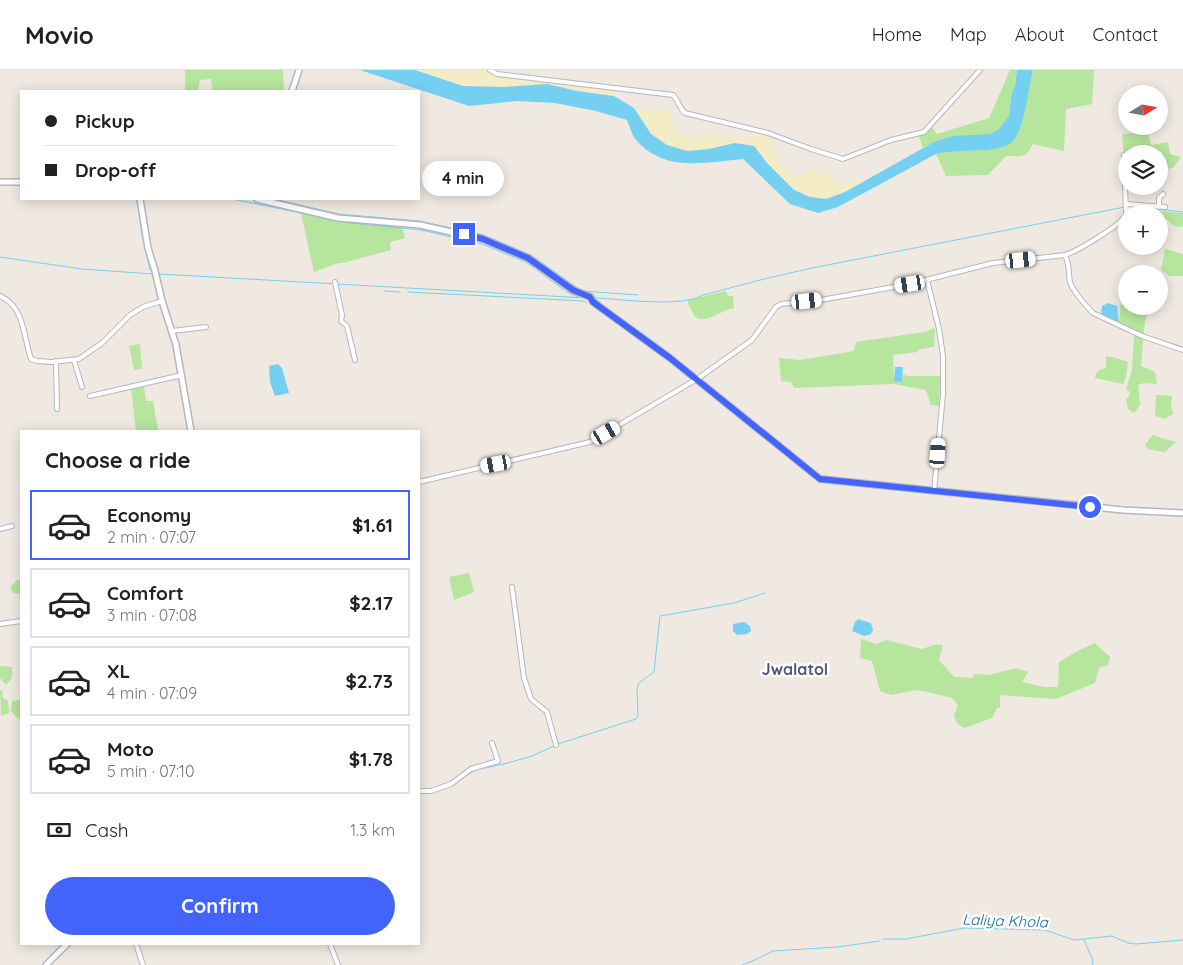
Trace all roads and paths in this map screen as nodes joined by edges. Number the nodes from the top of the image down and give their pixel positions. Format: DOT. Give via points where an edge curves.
graph roads {
  1 [pos="299,70"];
  2 [pos="490,70"];
  3 [pos="980,70"];
  4 [pos="292,90"];
  5 [pos="0,182"];
  6 [pos="20,182"];
  7 [pos="140,200"];
  8 [pos="261,200"];
  9 [pos="1118,224"];
  10 [pos="1065,255"];
  11 [pos="927,280"];
  12 [pos="335,285"];
  13 [pos="0,296"];
  14 [pos="162,301"];
  15 [pos="206,327"];
  16 [pos="172,331"];
  17 [pos="1183,350"];
  18 [pos="74,360"];
  19 [pos="355,360"];
  20 [pos="56,361"];
  21 [pos="182,375"];
  22 [pos="697,380"];
  23 [pos="82,388"];
  24 [pos="90,396"];
  25 [pos="57,408"];
  26 [pos="192,430"];
  27 [pos="420,482"];
  28 [pos="934,492"];
  29 [pos="1183,513"];
  30 [pos="12,526"];
  31 [pos="0,529"];
  32 [pos="512,587"];
  33 [pos="20,621"];
  34 [pos="0,624"];
  35 [pos="492,742"];
  36 [pos="556,745"];
  37 [pos="420,791"];
  38 [pos="65,945"];
  39 [pos="136,945"];
  40 [pos="330,945"];
  41 [pos="46,965"];
  42 [pos="143,965"];
  43 [pos="338,965"];
  1 -- 4 [label="street"];
  2 -- 3 [label="street" via="497,74 673,95 685,113 768,133 844,159 891,140 924,132"];
  5 -- 6 [label="street"];
  7 -- 14 [label="street" via="145,235"];
  8 -- 22 [label="street" via="338,218 420,225 483,239 508,249 528,258 573,290 590,297"];
  9 -- 10 [label="street"];
  10 -- 11 [label="street" via="993,263"];
  10 -- 17 [label="street" via="1070,285 1094,313 1142,336"];
  11 -- 22 [label="street" via="821,300 781,304 752,340"];
  11 -- 28 [label="street" via="943,356 943,394"];
  12 -- 19 [label="street" via="341,320 347,326"];
  13 -- 20 [label="street" via="17,309 31,359"];
  14 -- 16 [label="street"];
  14 -- 18 [label="street" via="130,314 95,349"];
  15 -- 16 [label="street"];
  16 -- 21 [label="street"];
  18 -- 20 [label="street"];
  18 -- 23 [label="street"];
  20 -- 25 [label="street"];
  21 -- 24 [label="street"];
  21 -- 26 [label="street"];
  22 -- 27 [label="street" via="590,442"];
  22 -- 28 [label="street" via="820,479"];
  28 -- 29 [label="street"];
  30 -- 31 [label="street"];
  32 -- 36 [label="street" via="524,678 531,699 547,712"];
  33 -- 34 [label="street"];
  35 -- 37 [label="street" via="498,761 471,769 451,784"];
  38 -- 41 [label="street"];
  39 -- 42 [label="street"];
  40 -- 43 [label="street"];
}
